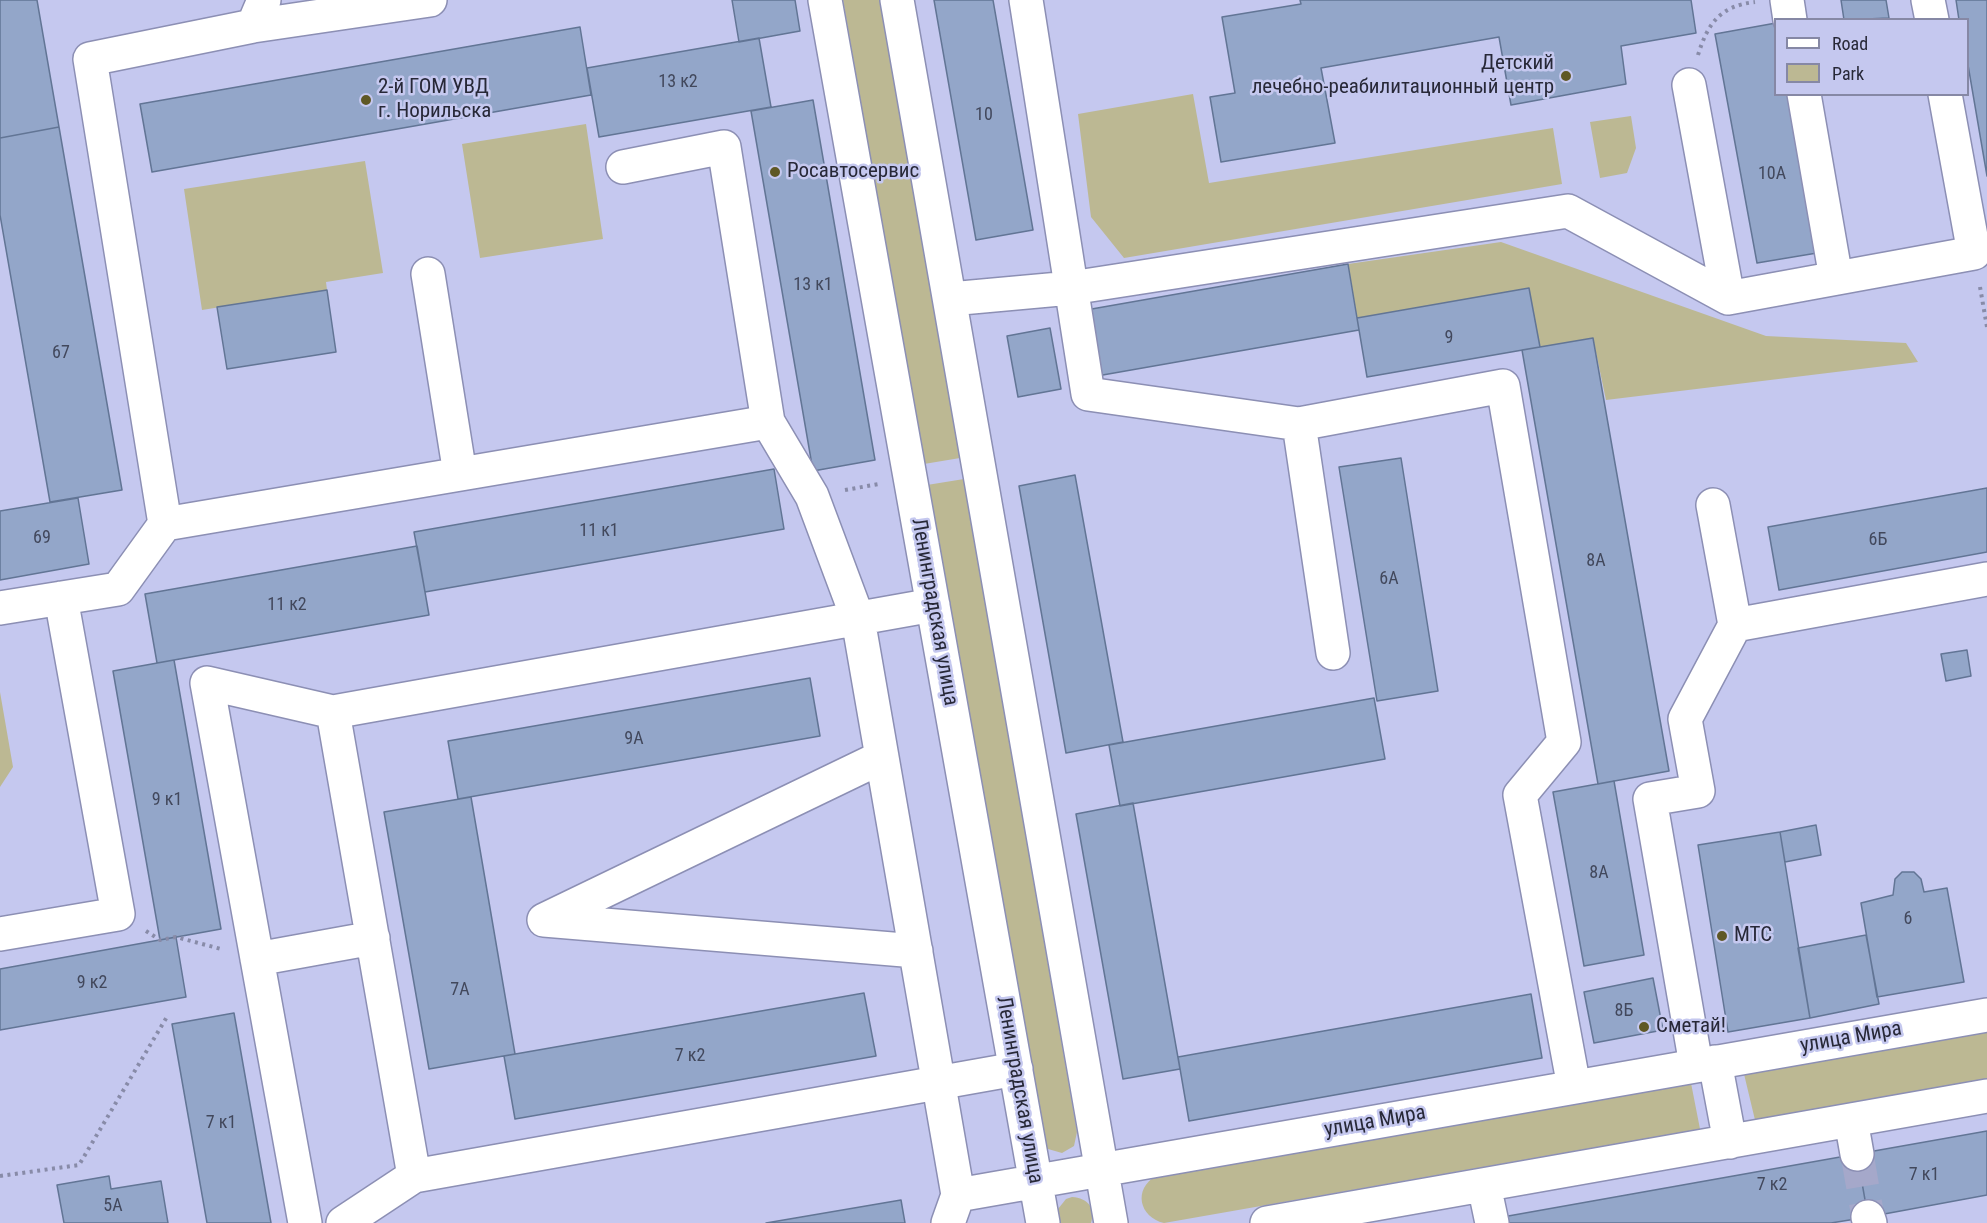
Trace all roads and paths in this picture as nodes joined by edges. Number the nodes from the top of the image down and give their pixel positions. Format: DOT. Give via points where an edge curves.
graph roads {
  1 [pos="430,0"];
  2 [pos="825,0"];
  3 [pos="897,0"];
  4 [pos="1026,0"];
  5 [pos="1929,0"];
  6 [pos="1772,1"];
  7 [pos="1732,2"];
  8 [pos="259,13"];
  9 [pos="1788,18"];
  10 [pos="1932,18"];
  11 [pos="1689,85"];
  12 [pos="1804,96"];
  13 [pos="1945,96"];
  14 [pos="623,167"];
  15 [pos="1974,253"];
  16 [pos="428,274"];
  17 [pos="1836,278"];
  18 [pos="1071,288"];
  19 [pos="1728,298"];
  20 [pos="950,299"];
  21 [pos="1987,327"];
  22 [pos="768,422"];
  23 [pos="1299,424"];
  24 [pos="460,474"];
  25 [pos="910,479"];
  26 [pos="812,496"];
  27 [pos="1713,505"];
  28 [pos="165,524"];
  29 [pos="1987,579"];
  30 [pos="60,598"];
  31 [pos="933,605"];
  32 [pos="0,608"];
  33 [pos="858,619"];
  34 [pos="1735,625"];
  35 [pos="1333,653"];
  36 [pos="333,712"];
  37 [pos="882,757"];
  38 [pos="118,914"];
  39 [pos="0,934"];
  40 [pos="373,938"];
  41 [pos="916,951"];
  42 [pos="257,959"];
  43 [pos="168,1015"];
  44 [pos="1987,1015"];
  45 [pos="1705,1064"];
  46 [pos="1016,1069"];
  47 [pos="938,1083"];
  48 [pos="1574,1087"];
  49 [pos="1987,1096"];
  50 [pos="1851,1120"];
  51 [pos="1730,1142"];
  52 [pos="1857,1154"];
  53 [pos="1102,1170"];
  54 [pos="0,1176"];
  55 [pos="414,1176"];
  56 [pos="1035,1181"];
  57 [pos="1484,1185"];
  58 [pos="953,1209"];
  59 [pos="305,1223"];
  60 [pos="343,1223"];
  61 [pos="1043,1223"];
  62 [pos="1111,1223"];
  63 [pos="1267,1223"];
  64 [pos="1492,1223"];
  1 -- 8 [label="street"];
  2 -- 25 [label="street, Ленинградская улица"];
  3 -- 20 [label="street"];
  4 -- 18 [label="street"];
  5 -- 10 [label="street"];
  6 -- 7 [label="path"];
  6 -- 9 [label="street"];
  7 -- 11 [label="path" via="1707,29"];
  8 -- 28 [label="street" via="90,59"];
  11 -- 19 [label="street"];
  12 -- 17 [label="street"];
  13 -- 15 [label="street"];
  14 -- 22 [label="street" via="724,147"];
  15 -- 17 [label="street"];
  15 -- 21 [label="path"];
  16 -- 24 [label="street"];
  17 -- 19 [label="street"];
  18 -- 19 [label="street" via="1568,211"];
  18 -- 20 [label="street"];
  18 -- 23 [label="street" via="1088,394"];
  20 -- 53 [label="street"];
  22 -- 24 [label="street"];
  22 -- 26 [label="street"];
  23 -- 35 [label="street"];
  23 -- 48 [label="street" via="1503,386 1564,742 1520,795"];
  24 -- 28 [label="street"];
  25 -- 26 [label="path"];
  25 -- 31 [label="street, Ленинградская улица"];
  26 -- 33 [label="street"];
  27 -- 34 [label="street"];
  28 -- 30 [label="street" via="118,589"];
  29 -- 34 [label="street"];
  30 -- 32 [label="street"];
  30 -- 38 [label="street"];
  31 -- 33 [label="street"];
  31 -- 46 [label="street, Ленинградская улица"];
  33 -- 36 [label="street"];
  33 -- 37 [label="street"];
  34 -- 45 [label="street" via="1685,719 1698,790 1650,799"];
  36 -- 40 [label="street"];
  36 -- 42 [label="street" via="207,683"];
  37 -- 41 [label="street"];
  37 -- 41 [label="street" via="544,920"];
  38 -- 39 [label="street"];
  38 -- 42 [label="path" via="160,940 176,937"];
  40 -- 42 [label="street"];
  40 -- 55 [label="street"];
  41 -- 47 [label="street"];
  42 -- 59 [label="street"];
  43 -- 54 [label="path" via="79,1164"];
  44 -- 45 [label="street, улица Мира"];
  45 -- 48 [label="street, улица Мира"];
  45 -- 51 [label="street"];
  46 -- 47 [label="street"];
  46 -- 56 [label="street, Ленинградская улица"];
  47 -- 55 [label="street"];
  47 -- 58 [label="street"];
  48 -- 53 [label="street, улица Мира"];
  49 -- 50 [label="street"];
  50 -- 51 [label="street"];
  50 -- 52 [label="street"];
  51 -- 57 [label="street"];
  53 -- 56 [label="street, улица Мира"];
  53 -- 62 [label="street"];
  55 -- 60 [label="street"];
  56 -- 58 [label="street, улица Мира"];
  56 -- 61 [label="street, Ленинградская улица"];
  57 -- 63 [label="street"];
  57 -- 64 [label="street"];
}
